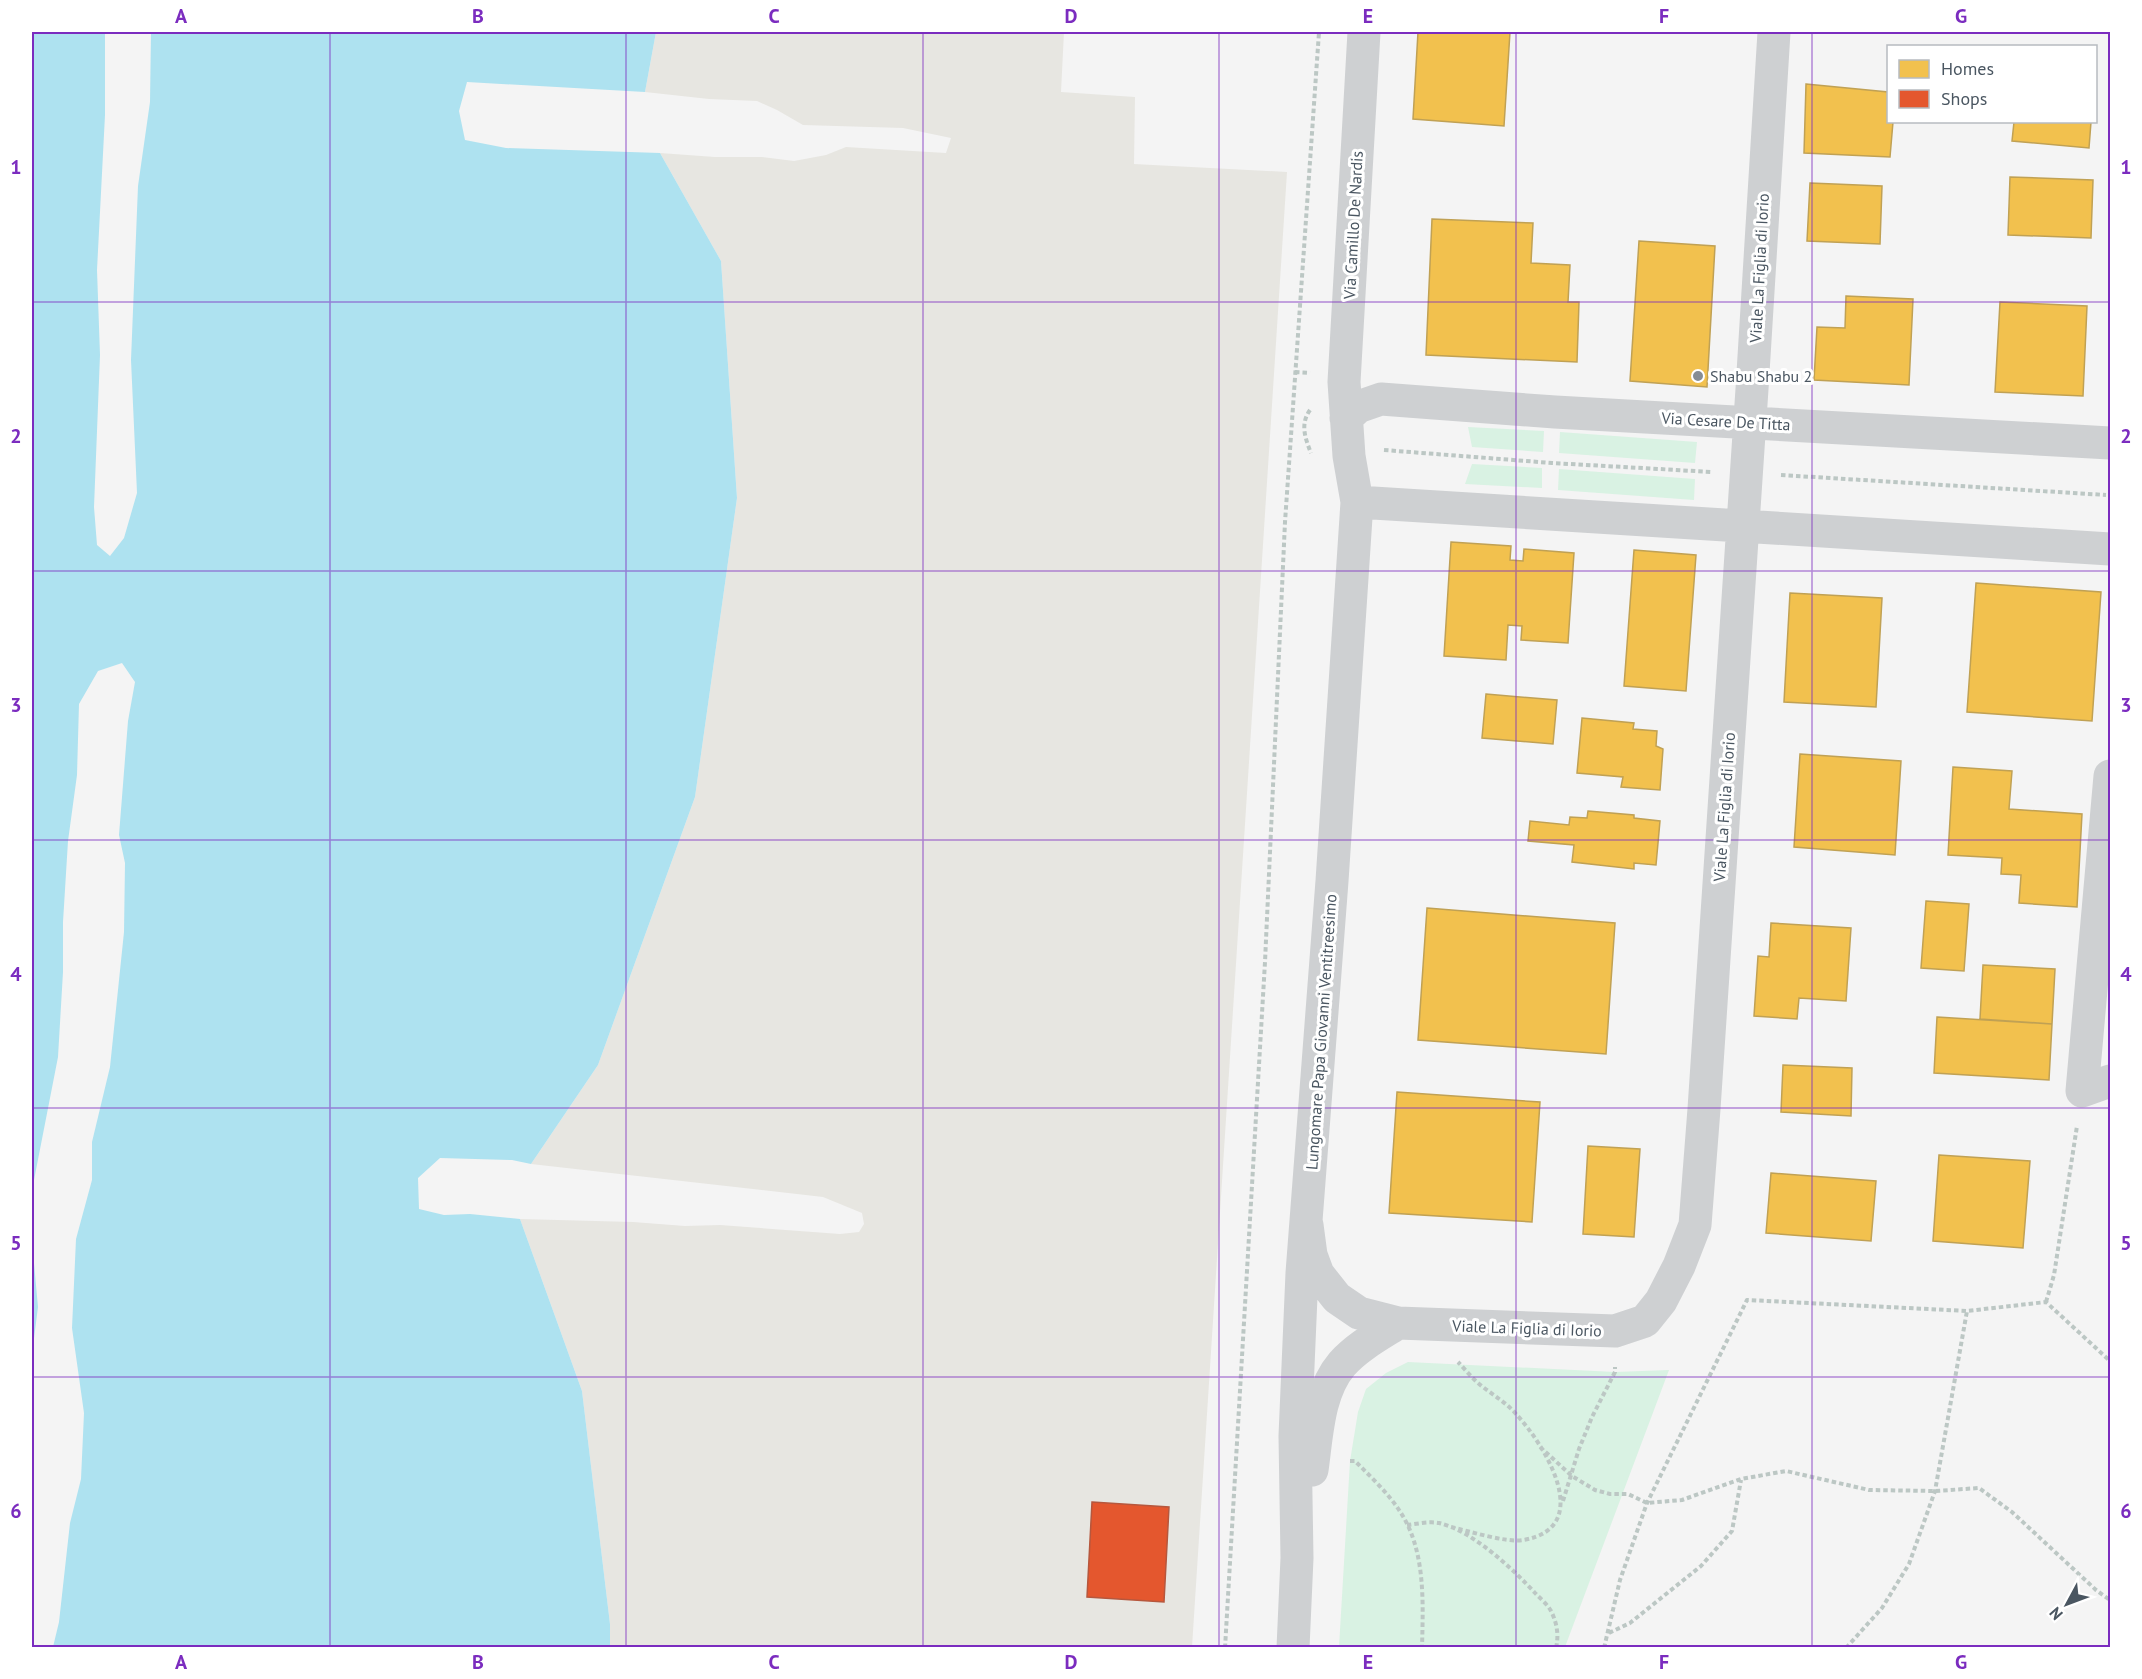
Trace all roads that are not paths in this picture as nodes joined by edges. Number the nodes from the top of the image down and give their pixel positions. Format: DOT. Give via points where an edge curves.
graph roads {
  1 [pos="1364,32"];
  2 [pos="1774,32"];
  3 [pos="1346,418"];
  4 [pos="1749,422"];
  5 [pos="2110,443"];
  6 [pos="1357,502"];
  7 [pos="1742,527"];
  8 [pos="2110,549"];
  9 [pos="2110,777"];
  10 [pos="2096,1086"];
  11 [pos="1307,1225"];
  12 [pos="1398,1323"];
  13 [pos="1297,1558"];
  14 [pos="1293,1647"];
  1 -- 3 [label="street, Via Camillo De Nardis" via="1344,382"];
  2 -- 4 [label="street, Viale La Figlia di Iorio"];
  3 -- 4 [label="street, Via Cesare De Titta" via="1358,407 1381,399"];
  3 -- 6 [label="street, Lungomare Papa Giovanni Ventitreesimo"];
  4 -- 5 [label="street, Via Cesare De Titta"];
  4 -- 7 [label="street, Viale La Figlia di Iorio"];
  6 -- 7 [label="street"];
  6 -- 11 [label="street, Lungomare Papa Giovanni Ventitreesimo"];
  7 -- 8 [label="street"];
  7 -- 12 [label="street, Viale La Figlia di Iorio" via="1695,1225 1679,1266 1661,1301 1645,1321 1615,1331"];
  9 -- 10 [label="street"];
  11 -- 12 [label="street, Viale La Figlia di Iorio" via="1317,1274 1337,1298 1359,1313"];
  11 -- 13 [label="street, Lungomare Papa Giovanni Ventitreesimo" via="1295,1436"];
  12 -- 13 [label="street" via="1342,1364 1324,1396"];
  13 -- 14 [label="street, Lungomare Papa Giovanni Ventitreesimo"];
}
